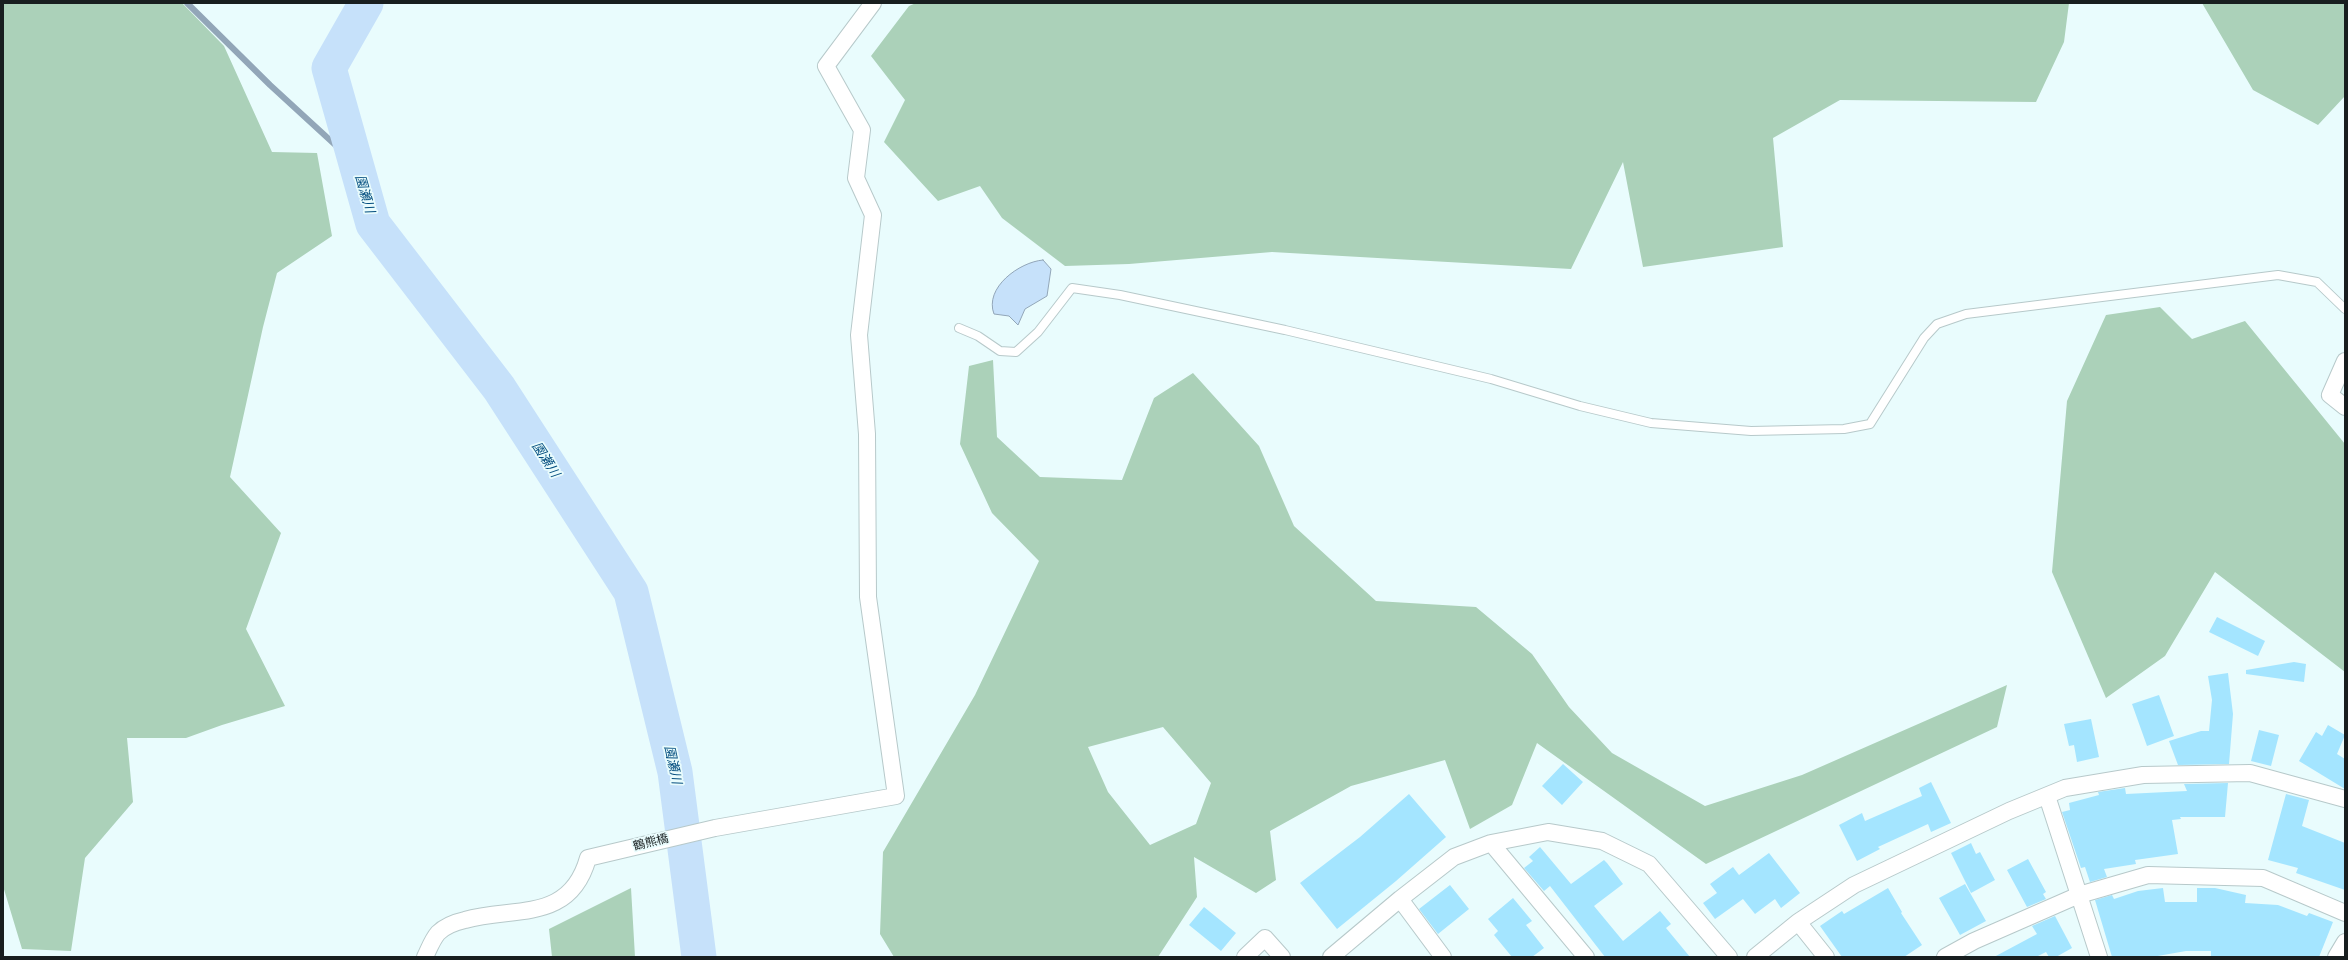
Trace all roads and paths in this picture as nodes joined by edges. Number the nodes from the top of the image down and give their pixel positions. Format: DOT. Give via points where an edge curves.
graph roads {
  1 [pos="873,3"];
  2 [pos="2345,309"];
  3 [pos="959,328"];
  4 [pos="2345,361"];
  5 [pos="2345,407"];
  6 [pos="2047,796"];
  7 [pos="2345,799"];
  8 [pos="1491,843"];
  9 [pos="2079,895"];
  10 [pos="1400,899"];
  11 [pos="2345,913"];
  12 [pos="1798,922"];
  13 [pos="2345,942"];
  14 [pos="425,957"];
  15 [pos="1244,957"];
  16 [pos="1282,957"];
  17 [pos="1331,957"];
  18 [pos="1443,957"];
  19 [pos="1586,957"];
  20 [pos="1729,957"];
  21 [pos="1755,957"];
  22 [pos="1826,957"];
  23 [pos="1945,957"];
  24 [pos="2098,957"];
  25 [pos="2336,957"];
  1 -- 14 [label="street, 鶴熊橋" via="826,66 862,130 856,178 873,215 859,335 868,434 868,597 896,796 715,828 588,858 574,888 562,900 534,910 478,916 457,922 439,933"];
  2 -- 3 [label="lane" via="2317,282 2278,275 1966,314 1938,324 1924,338 1870,424 1844,429 1751,431 1651,423 1580,406 1491,379 1285,330 1120,295 1072,288 1038,332 1016,352 1000,351 978,336"];
  4 -- 5 [label="street" via="2330,395"];
  6 -- 7 [label="street" via="2065,788 2144,775 2250,773"];
  6 -- 9 [label="street"];
  6 -- 12 [label="street" via="2009,811 1854,885"];
  8 -- 10 [label="street" via="1454,857"];
  8 -- 19 [label="street"];
  8 -- 20 [label="street" via="1548,832 1602,841 1649,864"];
  9 -- 11 [label="street" via="2148,875 2263,878"];
  9 -- 23 [label="street" via="1974,941"];
  9 -- 24 [label="street"];
  10 -- 17 [label="street"];
  10 -- 18 [label="street"];
  12 -- 21 [label="street"];
  12 -- 22 [label="street"];
  13 -- 25 [label="street"];
  15 -- 16 [label="street" via="1265,938"];
}
